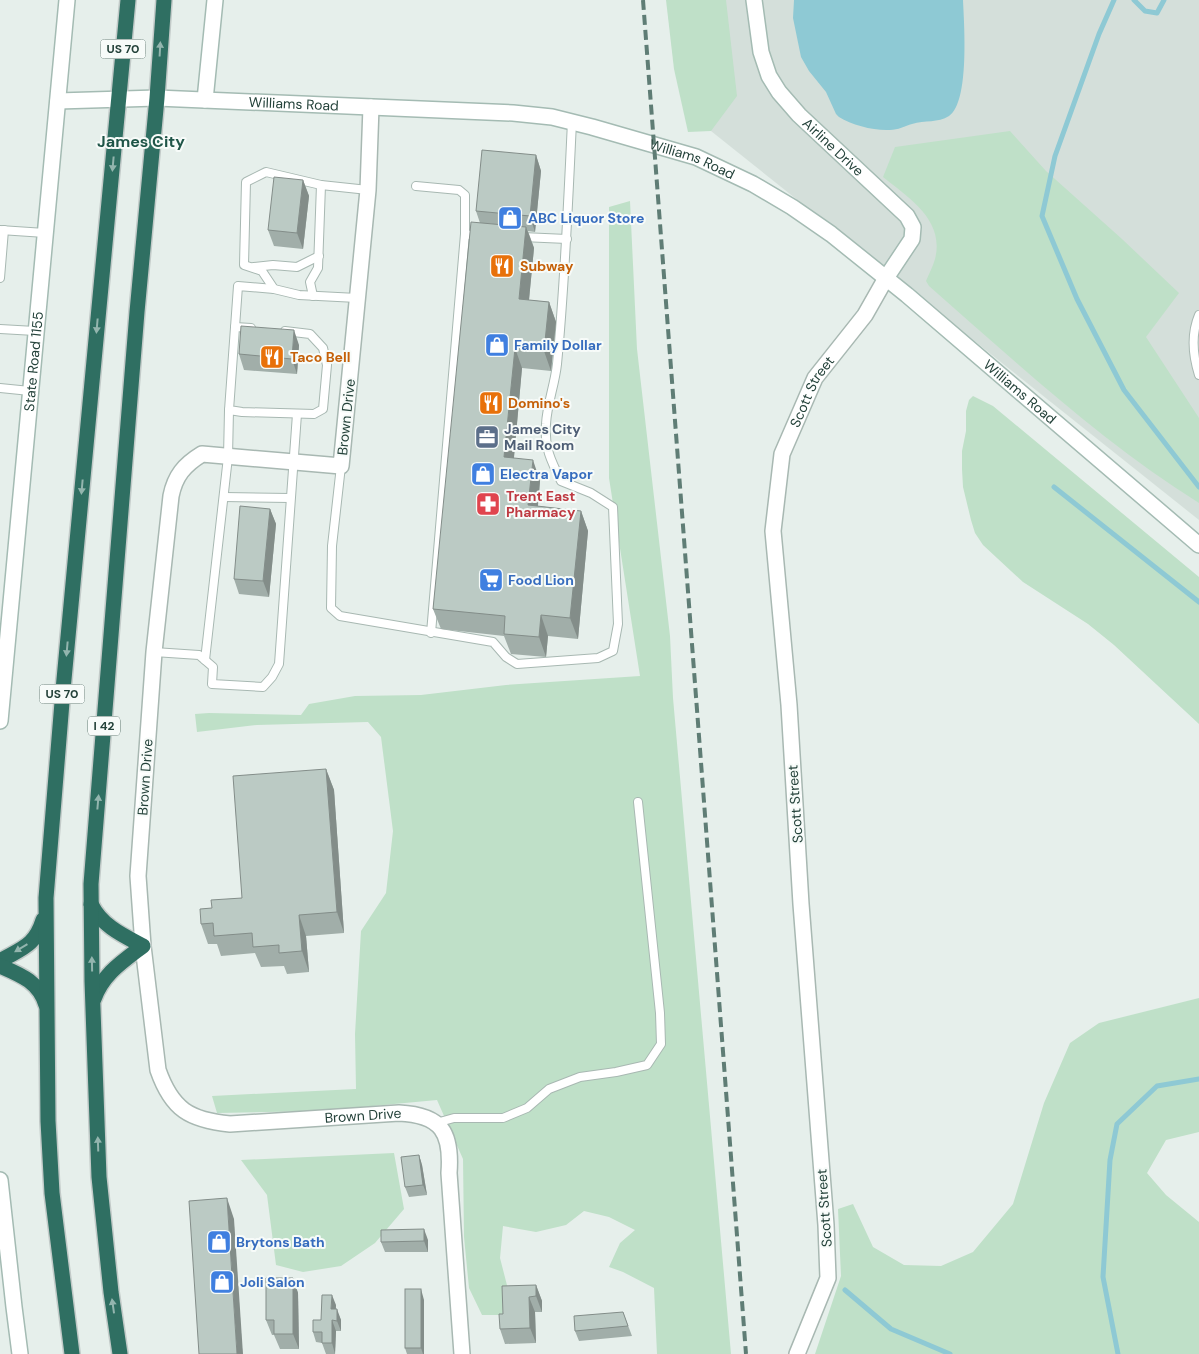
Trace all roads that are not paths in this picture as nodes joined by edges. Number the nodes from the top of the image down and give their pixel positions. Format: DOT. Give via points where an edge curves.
graph roads {
  1 [pos="67,0"];
  2 [pos="128,0"];
  3 [pos="164,0"];
  4 [pos="215,0"];
  5 [pos="754,0"];
  6 [pos="119,98"];
  7 [pos="157,98"];
  8 [pos="58,100"];
  9 [pos="205,100"];
  10 [pos="371,107"];
  11 [pos="572,122"];
  12 [pos="322,185"];
  13 [pos="416,186"];
  14 [pos="368,190"];
  15 [pos="2,230"];
  16 [pos="46,233"];
  17 [pos="465,234"];
  18 [pos="474,235"];
  19 [pos="512,236"];
  20 [pos="567,238"];
  21 [pos="319,256"];
  22 [pos="252,268"];
  23 [pos="0,278"];
  24 [pos="886,278"];
  25 [pos="274,289"];
  26 [pos="313,296"];
  27 [pos="358,298"];
  28 [pos="1199,314"];
  29 [pos="235,327"];
  30 [pos="0,328"];
  31 [pos="263,329"];
  32 [pos="272,330"];
  33 [pos="35,331"];
  34 [pos="1199,376"];
  35 [pos="0,388"];
  36 [pos="30,391"];
  37 [pos="229,410"];
  38 [pos="297,414"];
  39 [pos="228,457"];
  40 [pos="293,462"];
  41 [pos="341,466"];
  42 [pos="224,497"];
  43 [pos="290,498"];
  44 [pos="1199,545"];
  45 [pos="431,633"];
  46 [pos="154,652"];
  47 [pos="205,660"];
  48 [pos="0,722"];
  49 [pos="638,802"];
  50 [pos="46,898"];
  51 [pos="91,904"];
  52 [pos="143,946"];
  53 [pos="0,961"];
  54 [pos="0,966"];
  55 [pos="93,1003"];
  56 [pos="48,1010"];
  57 [pos="436,1123"];
  58 [pos="0,1180"];
  59 [pos="20,1354"];
  60 [pos="72,1354"];
  61 [pos="120,1354"];
  62 [pos="462,1354"];
  63 [pos="797,1354"];
  1 -- 8 [label="street, State Road 1155"];
  2 -- 6 [label="highway, US 70"];
  7 -- 3 [label="highway, I 42, one-way"];
  4 -- 9 [label="street"];
  5 -- 24 [label="street, Airline Drive" via="761,52 769,76 779,92 907,216 913,227 912,239"];
  6 -- 7 [label="street, Williams Road"];
  6 -- 8 [label="street, Williams Road"];
  6 -- 50 [label="highway, US 70, one-way"];
  7 -- 9 [label="street, Williams Road"];
  51 -- 7 [label="highway, I 42, one-way"];
  8 -- 16 [label="street, State Road 1155"];
  9 -- 10 [label="street, Williams Road"];
  10 -- 11 [label="street, Williams Road" via="513,113"];
  10 -- 14 [label="street, Brown Drive"];
  11 -- 20 [label="lane"];
  11 -- 24 [label="street, Williams Road" via="696,157 745,180 831,234"];
  12 -- 14 [label="lane"];
  12 -- 21 [label="lane"];
  12 -- 22 [label="lane" via="266,172 246,182 244,265"];
  13 -- 17 [label="lane" via="459,190 465,195"];
  14 -- 27 [label="street, Brown Drive"];
  15 -- 16 [label="lane"];
  15 -- 23 [label="lane"];
  16 -- 33 [label="street, State Road 1155"];
  17 -- 18 [label="lane"];
  17 -- 45 [label="lane"];
  19 -- 20 [label="lane"];
  20 -- 45 [label="lane" via="556,376 546,424 548,456 561,481 591,493 613,507 618,624 613,651 598,658 517,664 492,642"];
  21 -- 22 [label="lane" via="297,267"];
  21 -- 26 [label="lane" via="318,268 310,282"];
  22 -- 25 [label="lane" via="262,271"];
  24 -- 44 [label="street, Williams Road"];
  24 -- 63 [label="street, Scott Street" via="865,315 815,378 782,454 773,531 789,705 828,1269 828,1278"];
  25 -- 26 [label="lane"];
  25 -- 29 [label="lane" via="238,286"];
  26 -- 27 [label="lane"];
  27 -- 41 [label="street, Brown Drive"];
  28 -- 34 [label="lane" via="1194,326"];
  29 -- 31 [label="lane"];
  29 -- 37 [label="lane"];
  30 -- 33 [label="lane"];
  32 -- 38 [label="lane" via="310,334 323,348 327,364 323,409 314,414"];
  33 -- 36 [label="street, State Road 1155"];
  35 -- 36 [label="lane"];
  36 -- 48 [label="street, State Road 1155"];
  37 -- 38 [label="lane"];
  37 -- 39 [label="lane"];
  38 -- 40 [label="lane"];
  39 -- 40 [label="street, Brown Drive"];
  39 -- 42 [label="lane"];
  39 -- 46 [label="street, Brown Drive" via="202,454 186,466 174,482"];
  40 -- 41 [label="street, Brown Drive"];
  40 -- 43 [label="lane"];
  41 -- 45 [label="lane" via="332,546 331,608 340,616"];
  42 -- 43 [label="lane"];
  42 -- 47 [label="lane"];
  43 -- 47 [label="lane" via="279,664 263,687 212,684 213,667"];
  46 -- 47 [label="lane" via="199,655"];
  46 -- 52 [label="street, Brown Drive" via="138,876"];
  49 -- 57 [label="lane" via="661,1044 647,1065 580,1077 549,1088 527,1108 503,1118 454,1118"];
  50 -- 53 [label="highway, one-way" via="43,920 34,940"];
  50 -- 56 [label="highway, US 70"];
  51 -- 52 [label="highway" via="107,925"];
  55 -- 51 [label="highway, I 42, one-way"];
  52 -- 55 [label="highway" via="112,969 100,985"];
  52 -- 57 [label="street, Brown Drive" via="158,1070 165,1089 176,1104 192,1115 210,1122 238,1124 399,1113 426,1117"];
  54 -- 56 [label="highway" via="28,978 41,992"];
  61 -- 55 [label="highway, I 42, one-way" via="99,1177"];
  56 -- 60 [label="highway, US 70" via="52,1193"];
  57 -- 62 [label="street" via="448,1141 450,1154"];
  58 -- 59 [label="street"];
}
